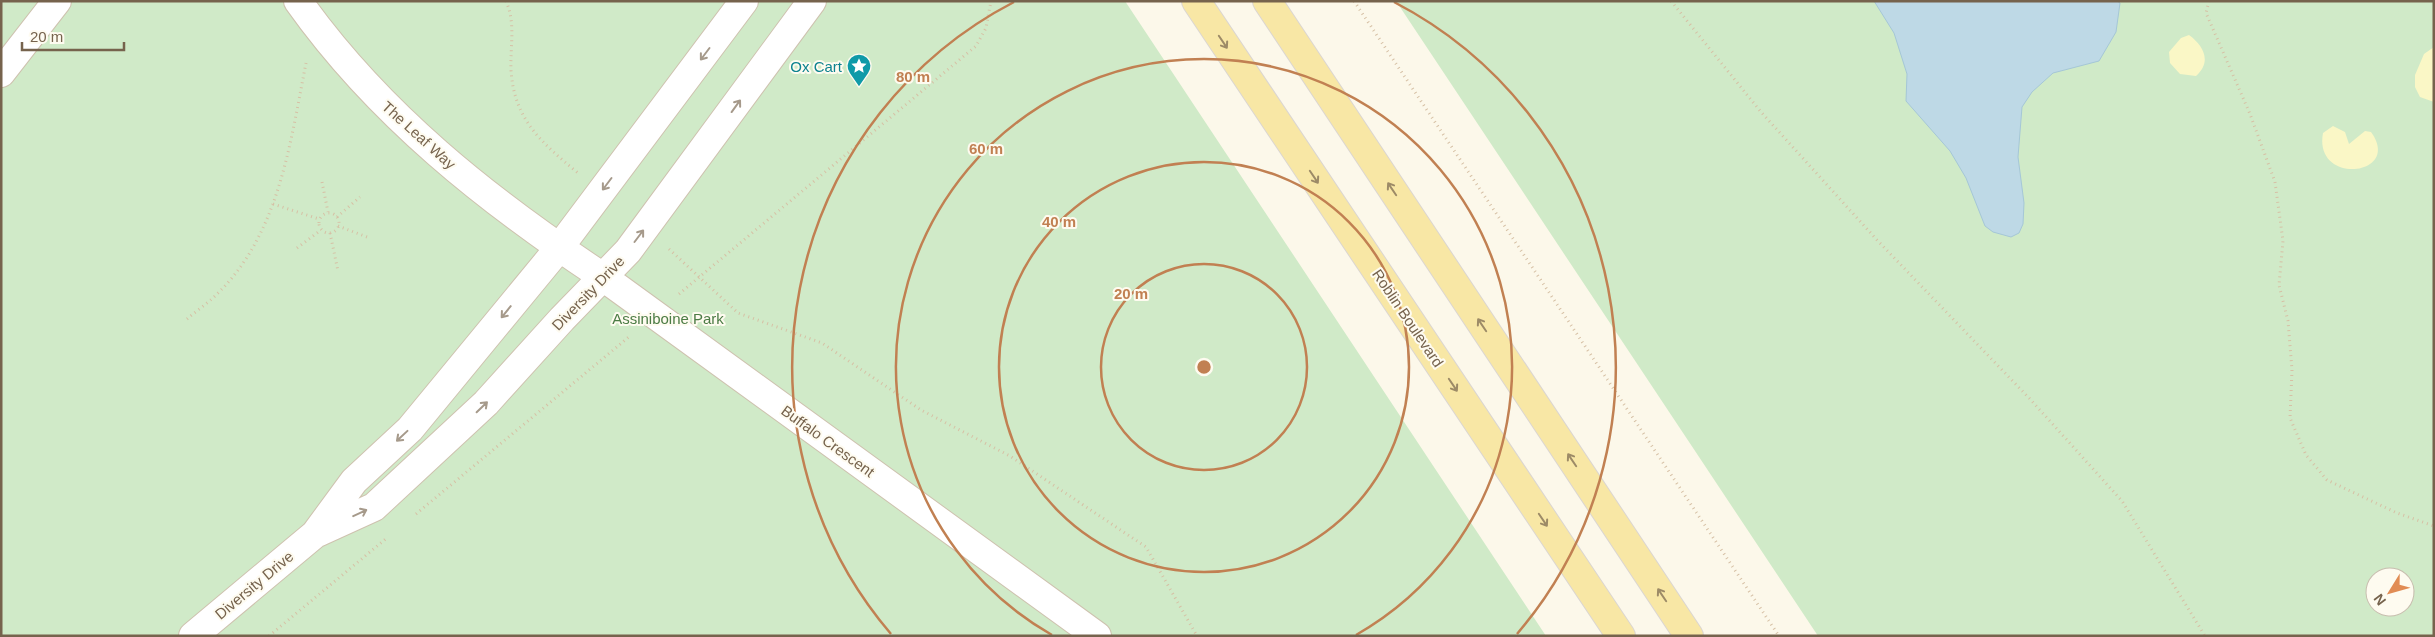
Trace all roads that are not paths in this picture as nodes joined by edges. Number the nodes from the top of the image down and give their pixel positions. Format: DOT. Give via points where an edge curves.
graph roads {
  1 [pos="57,1"];
  2 [pos="744,1"];
  3 [pos="812,1"];
  4 [pos="1196,1"];
  5 [pos="1267,1"];
  6 [pos="306,12"];
  7 [pos="727,13"];
  8 [pos="1,73"];
  9 [pos="559,248"];
  10 [pos="604,277"];
  11 [pos="315,534"];
  12 [pos="193,636"];
  13 [pos="1097,636"];
  14 [pos="1621,636"];
  15 [pos="1689,636"];
  1 -- 8 [label="street"];
  2 -- 7 [label="street, Diversity Drive"];
  10 -- 3 [label="street, Diversity Drive, one-way" via="628,251"];
  4 -- 14 [label="main road, Roblin Boulevard, one-way"];
  15 -- 5 [label="main road, one-way"];
  6 -- 9 [label="street, The Leaf Way" via="354,72 418,137"];
  7 -- 9 [label="street, Diversity Drive, one-way"];
  9 -- 10 [label="street, Buffalo Crescent"];
  9 -- 11 [label="street, Diversity Drive, one-way" via="410,429 354,481"];
  11 -- 10 [label="street, Diversity Drive, one-way" via="374,507 486,403"];
  10 -- 13 [label="street, Buffalo Crescent"];
  11 -- 12 [label="street, Diversity Drive"];
}
